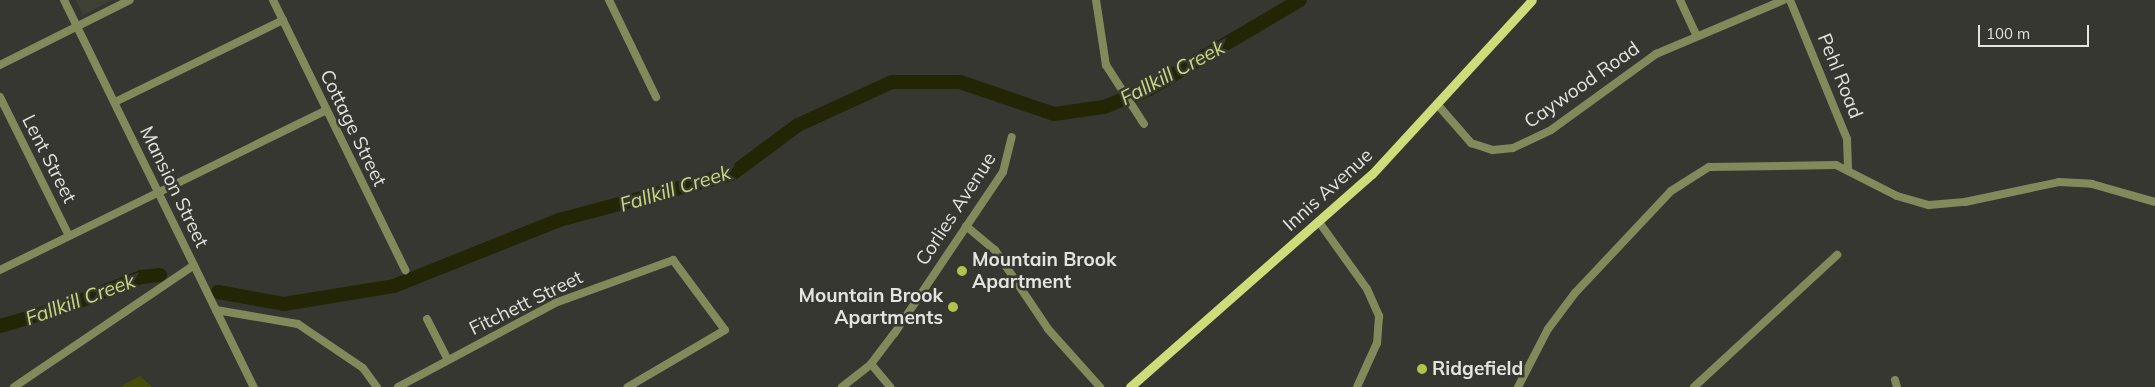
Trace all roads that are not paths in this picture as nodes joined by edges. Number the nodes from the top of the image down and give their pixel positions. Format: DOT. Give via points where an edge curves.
graph roads {
  1 [pos="64,0"];
  2 [pos="130,0"];
  3 [pos="273,0"];
  4 [pos="609,0"];
  5 [pos="1096,0"];
  6 [pos="1532,0"];
  7 [pos="1680,0"];
  8 [pos="1784,0"];
  9 [pos="1790,0"];
  10 [pos="283,20"];
  11 [pos="77,26"];
  12 [pos="1696,35"];
  13 [pos="0,65"];
  14 [pos="0,97"];
  15 [pos="656,97"];
  16 [pos="115,102"];
  17 [pos="1437,104"];
  18 [pos="326,110"];
  19 [pos="1144,124"];
  20 [pos="1012,137"];
  21 [pos="1848,168"];
  22 [pos="158,192"];
  23 [pos="2155,202"];
  24 [pos="1318,222"];
  25 [pos="966,226"];
  26 [pos="69,236"];
  27 [pos="1836,255"];
  28 [pos="194,265"];
  29 [pos="0,270"];
  30 [pos="405,270"];
  31 [pos="216,310"];
  32 [pos="427,319"];
  33 [pos="448,360"];
  34 [pos="871,364"];
  35 [pos="14,387"];
  36 [pos="254,387"];
  37 [pos="377,387"];
  38 [pos="398,387"];
  39 [pos="628,387"];
  40 [pos="842,387"];
  41 [pos="890,387"];
  42 [pos="1100,387"];
  43 [pos="1130,387"];
  44 [pos="1357,387"];
  45 [pos="1518,387"];
  46 [pos="1694,387"];
  1 -- 11 [label="street, Mansion Street"];
  2 -- 11 [label="street"];
  3 -- 10 [label="street, Cottage Street"];
  4 -- 15 [label="street"];
  5 -- 19 [label="street" via="1106,65 1128,105"];
  6 -- 17 [label="main road, Innis Avenue"];
  7 -- 12 [label="street"];
  8 -- 12 [label="street, Caywood Road"];
  9 -- 21 [label="street, Pehl Road" via="1847,139"];
  10 -- 16 [label="street"];
  10 -- 18 [label="street, Cottage Street"];
  11 -- 13 [label="street"];
  11 -- 16 [label="street, Mansion Street"];
  12 -- 17 [label="street, Caywood Road" via="1630,70 1550,130 1513,148 1493,150 1471,143"];
  14 -- 26 [label="street, Lent Street"];
  16 -- 22 [label="street, Mansion Street"];
  17 -- 24 [label="main road, Innis Avenue" via="1372,174"];
  18 -- 22 [label="street"];
  18 -- 30 [label="street, Cottage Street"];
  20 -- 25 [label="street, Corlies Avenue" via="1009,161"];
  21 -- 23 [label="street" via="1898,196 1929,205 1965,202 2059,182 2092,184"];
  21 -- 45 [label="street" via="1815,163 1722,165 1692,176 1650,213 1575,293 1548,329"];
  22 -- 26 [label="street"];
  22 -- 28 [label="street, Mansion Street"];
  24 -- 43 [label="main road, Innis Avenue"];
  24 -- 44 [label="street" via="1367,289 1379,316 1376,343"];
  25 -- 34 [label="street, Corlies Avenue"];
  25 -- 42 [label="street" via="995,250 1048,329"];
  26 -- 29 [label="street"];
  27 -- 46 [label="street"];
  28 -- 31 [label="street, Mansion Street"];
  28 -- 35 [label="street"];
  31 -- 36 [label="street, Mansion Street"];
  31 -- 37 [label="street" via="298,324 363,368"];
  32 -- 33 [label="street"];
  33 -- 38 [label="street, Fitchett Street"];
  33 -- 39 [label="street, Fitchett Street" via="555,303 673,260 725,330"];
  34 -- 40 [label="street, Corlies Avenue"];
  34 -- 41 [label="street"];
}
